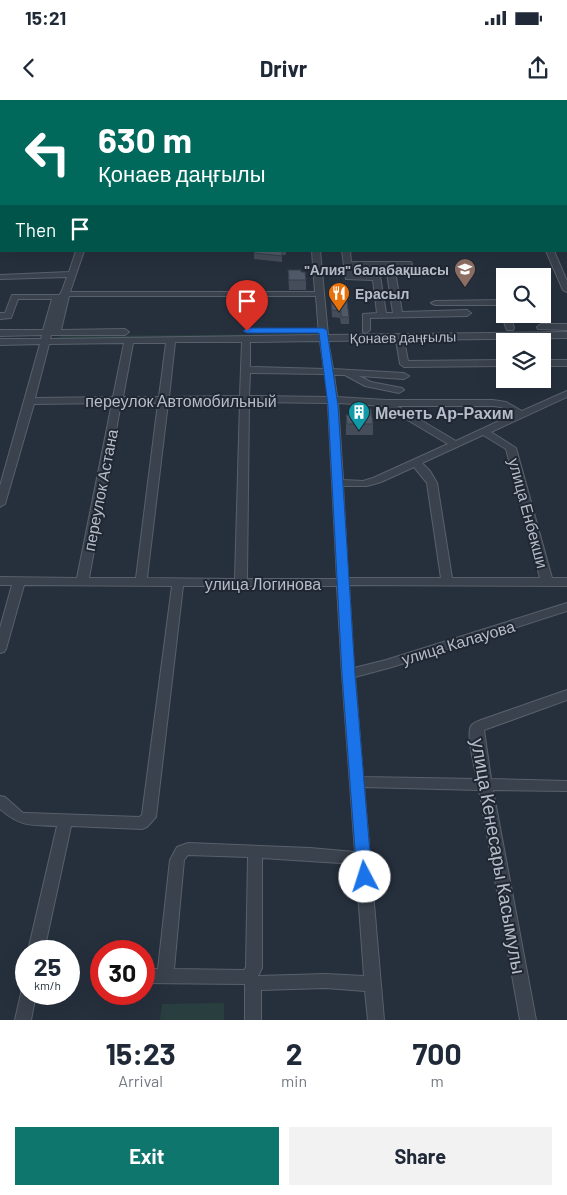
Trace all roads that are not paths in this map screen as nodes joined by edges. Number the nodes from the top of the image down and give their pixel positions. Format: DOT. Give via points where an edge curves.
graph roads {
  1 [pos="80,252"];
  2 [pos="316,252"];
  3 [pos="346,252"];
  4 [pos="550,252"];
  5 [pos="555,262"];
  6 [pos="567,262"];
  7 [pos="348,264"];
  8 [pos="390,264"];
  9 [pos="408,264"];
  10 [pos="71,274"];
  11 [pos="0,277"];
  12 [pos="567,290"];
  13 [pos="319,294"];
  14 [pos="63,295"];
  15 [pos="496,302"];
  16 [pos="435,303"];
  17 [pos="468,313"];
  18 [pos="0,316"];
  19 [pos="382,316"];
  20 [pos="398,316"];
  21 [pos="509,323"];
  22 [pos="567,327"];
  23 [pos="510,328"];
  24 [pos="366,330"];
  25 [pos="0,333"];
  26 [pos="323,334"];
  27 [pos="567,335"];
  28 [pos="49,336"];
  29 [pos="398,336"];
  30 [pos="246,338"];
  31 [pos="129,340"];
  32 [pos="171,340"];
  33 [pos="0,342"];
  34 [pos="551,363"];
  35 [pos="567,363"];
  36 [pos="496,364"];
  37 [pos="246,370"];
  38 [pos="328,370"];
  39 [pos="349,374"];
  40 [pos="404,376"];
  41 [pos="399,390"];
  42 [pos="567,394"];
  43 [pos="164,399"];
  44 [pos="246,399"];
  45 [pos="118,400"];
  46 [pos="332,400"];
  47 [pos="30,401"];
  48 [pos="386,403"];
  49 [pos="520,414"];
  50 [pos="483,431"];
  51 [pos="455,444"];
  52 [pos="415,462"];
  53 [pos="338,484"];
  54 [pos="0,504"];
  55 [pos="0,580"];
  56 [pos="19,582"];
  57 [pos="82,582"];
  58 [pos="141,582"];
  59 [pos="178,582"];
  60 [pos="240,582"];
  61 [pos="447,582"];
  62 [pos="547,582"];
  63 [pos="567,582"];
  64 [pos="343,583"];
  65 [pos="567,607"];
  66 [pos="0,649"];
  67 [pos="348,674"];
  68 [pos="567,695"];
  69 [pos="358,782"];
  70 [pos="485,784"];
  71 [pos="567,786"];
  72 [pos="0,800"];
  73 [pos="65,821"];
  74 [pos="254,853"];
  75 [pos="363,859"];
  76 [pos="38,940"];
  77 [pos="155,976"];
  78 [pos="165,976"];
  79 [pos="374,984"];
  80 [pos="26,1005"];
  81 [pos="23,1020"];
  82 [pos="253,1020"];
  83 [pos="376,1020"];
  84 [pos="528,1020"];
  1 -- 10 [label="street"];
  2 -- 13 [label="street"];
  3 -- 7 [label="street"];
  4 -- 5 [label="street"];
  5 -- 6 [label="street"];
  5 -- 12 [label="street"];
  7 -- 8 [label="street"];
  7 -- 19 [label="street" via="351,278 377,278"];
  8 -- 9 [label="street"];
  8 -- 20 [label="street"];
  10 -- 11 [label="street"];
  10 -- 14 [label="street"];
  13 -- 14 [label="street"];
  13 -- 26 [label="street"];
  14 -- 18 [label="street" via="15,297 8,316"];
  14 -- 28 [label="street"];
  15 -- 16 [label="street"];
  17 -- 20 [label="street"];
  19 -- 20 [label="street"];
  19 -- 24 [label="street" via="366,316"];
  21 -- 23 [label="street"];
  22 -- 23 [label="street, Қонаев даңғылы"];
  23 -- 24 [label="street, Қонаев даңғылы"];
  24 -- 26 [label="street, Қонаев даңғылы"];
  25 -- 28 [label="street, Қонаев даңғылы"];
  26 -- 28 [label="street, Қонаев даңғылы"];
  26 -- 29 [label="street, Қонаев даңғылы"];
  26 -- 30 [label="street, Қонаев даңғылы"];
  26 -- 38 [label="street"];
  27 -- 29 [label="street, Қонаев даңғылы"];
  28 -- 31 [label="street, Қонаев даңғылы"];
  28 -- 33 [label="street, Қонаев даңғылы"];
  28 -- 47 [label="street"];
  29 -- 36 [label="street" via="404,364"];
  30 -- 32 [label="street, Қонаев даңғылы"];
  30 -- 37 [label="street"];
  31 -- 32 [label="street, Қонаев даңғылы"];
  31 -- 45 [label="street, переулок Астана"];
  32 -- 43 [label="street"];
  34 -- 35 [label="street"];
  37 -- 38 [label="street"];
  37 -- 44 [label="street"];
  38 -- 39 [label="street"];
  38 -- 46 [label="street"];
  39 -- 40 [label="street"];
  39 -- 41 [label="street" via="368,384"];
  42 -- 49 [label="street"];
  43 -- 44 [label="street, переулок Автомобильный"];
  43 -- 45 [label="street, переулок Автомобильный"];
  43 -- 58 [label="street"];
  44 -- 46 [label="street, переулок Автомобильный"];
  44 -- 60 [label="street"];
  45 -- 47 [label="street, переулок Автомобильный"];
  45 -- 57 [label="street, переулок Астана"];
  46 -- 48 [label="street, переулок Автомобильный"];
  46 -- 53 [label="street"];
  47 -- 54 [label="street"];
  48 -- 49 [label="street, переулок Автомобильный" via="499,403"];
  48 -- 51 [label="street"];
  49 -- 50 [label="street"];
  50 -- 51 [label="street"];
  50 -- 62 [label="street, улица Енбекши" via="511,448"];
  51 -- 52 [label="street"];
  52 -- 53 [label="street" via="369,482"];
  52 -- 61 [label="street" via="432,483"];
  53 -- 64 [label="street"];
  55 -- 56 [label="street, улица Логинова"];
  56 -- 57 [label="street, улица Логинова"];
  56 -- 66 [label="street"];
  57 -- 58 [label="street, улица Логинова"];
  58 -- 59 [label="street, улица Логинова"];
  59 -- 60 [label="street, улица Логинова"];
  59 -- 73 [label="street" via="149,818 142,823"];
  60 -- 64 [label="street, улица Логинова"];
  61 -- 62 [label="street, улица Логинова"];
  61 -- 64 [label="street, улица Логинова"];
  62 -- 63 [label="street, улица Логинова"];
  64 -- 67 [label="street"];
  65 -- 67 [label="street, улица Калауова"];
  67 -- 69 [label="street"];
  68 -- 70 [label="street, улица Кенесары Касымулы" via="478,726 477,739"];
  69 -- 70 [label="street"];
  69 -- 75 [label="street"];
  70 -- 71 [label="street"];
  70 -- 84 [label="street, улица Кенесары Касымулы"];
  72 -- 73 [label="street" via="19,817"];
  73 -- 76 [label="street"];
  74 -- 75 [label="street"];
  74 -- 78 [label="street" via="188,849 178,854"];
  74 -- 78 [label="street" via="252,973 244,977"];
  75 -- 79 [label="street"];
  77 -- 78 [label="street"];
  79 -- 82 [label="street" via="253,983"];
  79 -- 83 [label="street"];
  80 -- 81 [label="street"];
}
